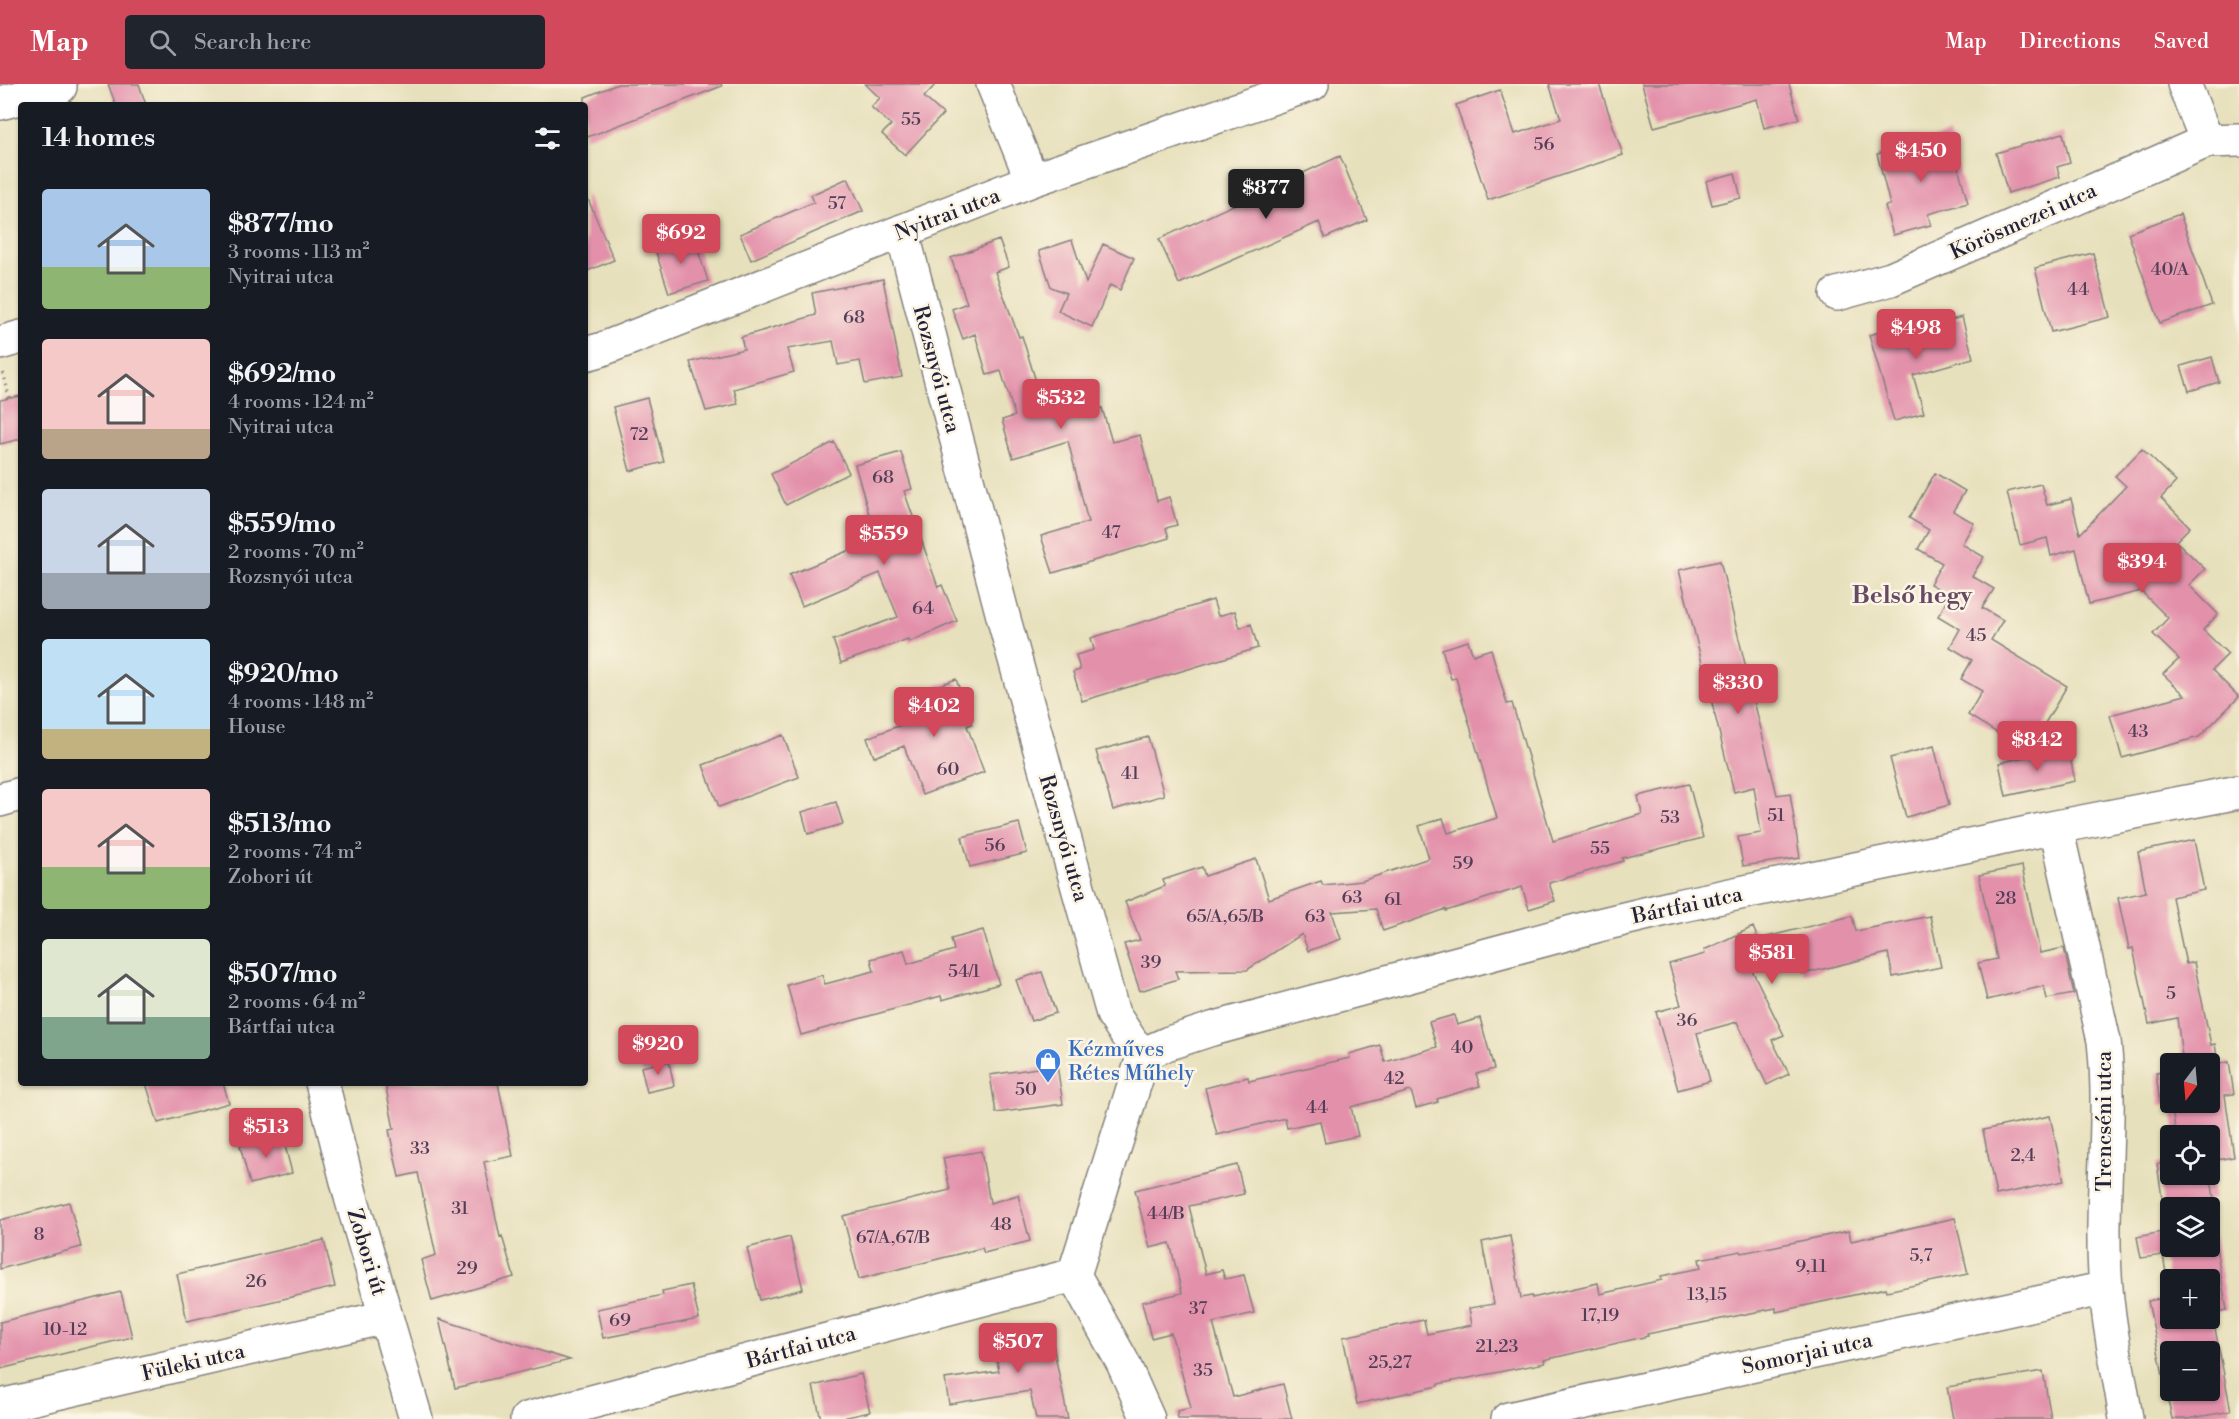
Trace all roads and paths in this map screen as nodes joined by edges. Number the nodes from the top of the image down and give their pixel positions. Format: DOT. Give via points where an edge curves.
graph roads {
  1 [pos="993,84"];
  2 [pos="1312,84"];
  3 [pos="2184,84"];
  4 [pos="62,92"];
  5 [pos="0,103"];
  6 [pos="2239,140"];
  7 [pos="2207,141"];
  8 [pos="1032,180"];
  9 [pos="902,231"];
  10 [pos="1837,294"];
  11 [pos="18,340"];
  12 [pos="588,353"];
  13 [pos="1,356"];
  14 [pos="9,398"];
  15 [pos="2239,792"];
  16 [pos="18,795"];
  17 [pos="0,800"];
  18 [pos="2056,827"];
  19 [pos="1144,1054"];
  20 [pos="323,1086"];
  21 [pos="1074,1275"];
  22 [pos="2106,1288"];
  23 [pos="386,1317"];
  24 [pos="0,1406"];
  25 [pos="1593,1409"];
  26 [pos="416,1419"];
  27 [pos="527,1419"];
  28 [pos="1148,1419"];
  29 [pos="1508,1419"];
  30 [pos="2126,1419"];
  1 -- 8 [label="street"];
  2 -- 8 [label="street, Nyitrai utca"];
  3 -- 7 [label="street"];
  4 -- 5 [label="street"];
  6 -- 7 [label="street, Körösmezei utca"];
  7 -- 10 [label="street, Körösmezei utca" via="1891,279"];
  8 -- 9 [label="street, Nyitrai utca"];
  9 -- 12 [label="street, Nyitrai utca"];
  9 -- 19 [label="street, Rozsnyói utca" via="1113,1014"];
  11 -- 13 [label="street"];
  13 -- 14 [label="path"];
  15 -- 18 [label="street, Bártfai utca"];
  16 -- 17 [label="street"];
  18 -- 19 [label="street, Bártfai utca" via="1599,925 1212,1029"];
  18 -- 22 [label="street, Trencséni utca" via="2104,1041 2108,1077"];
  19 -- 21 [label="street"];
  20 -- 23 [label="street, Zobori út"];
  21 -- 27 [label="street, Bártfai utca"];
  21 -- 28 [label="street"];
  22 -- 25 [label="street, Somorjai utca"];
  22 -- 30 [label="street, Trencséni utca"];
  23 -- 24 [label="street, Füleki utca"];
  23 -- 26 [label="street, Zobori út"];
  25 -- 29 [label="street, Somorjai utca"];
}
